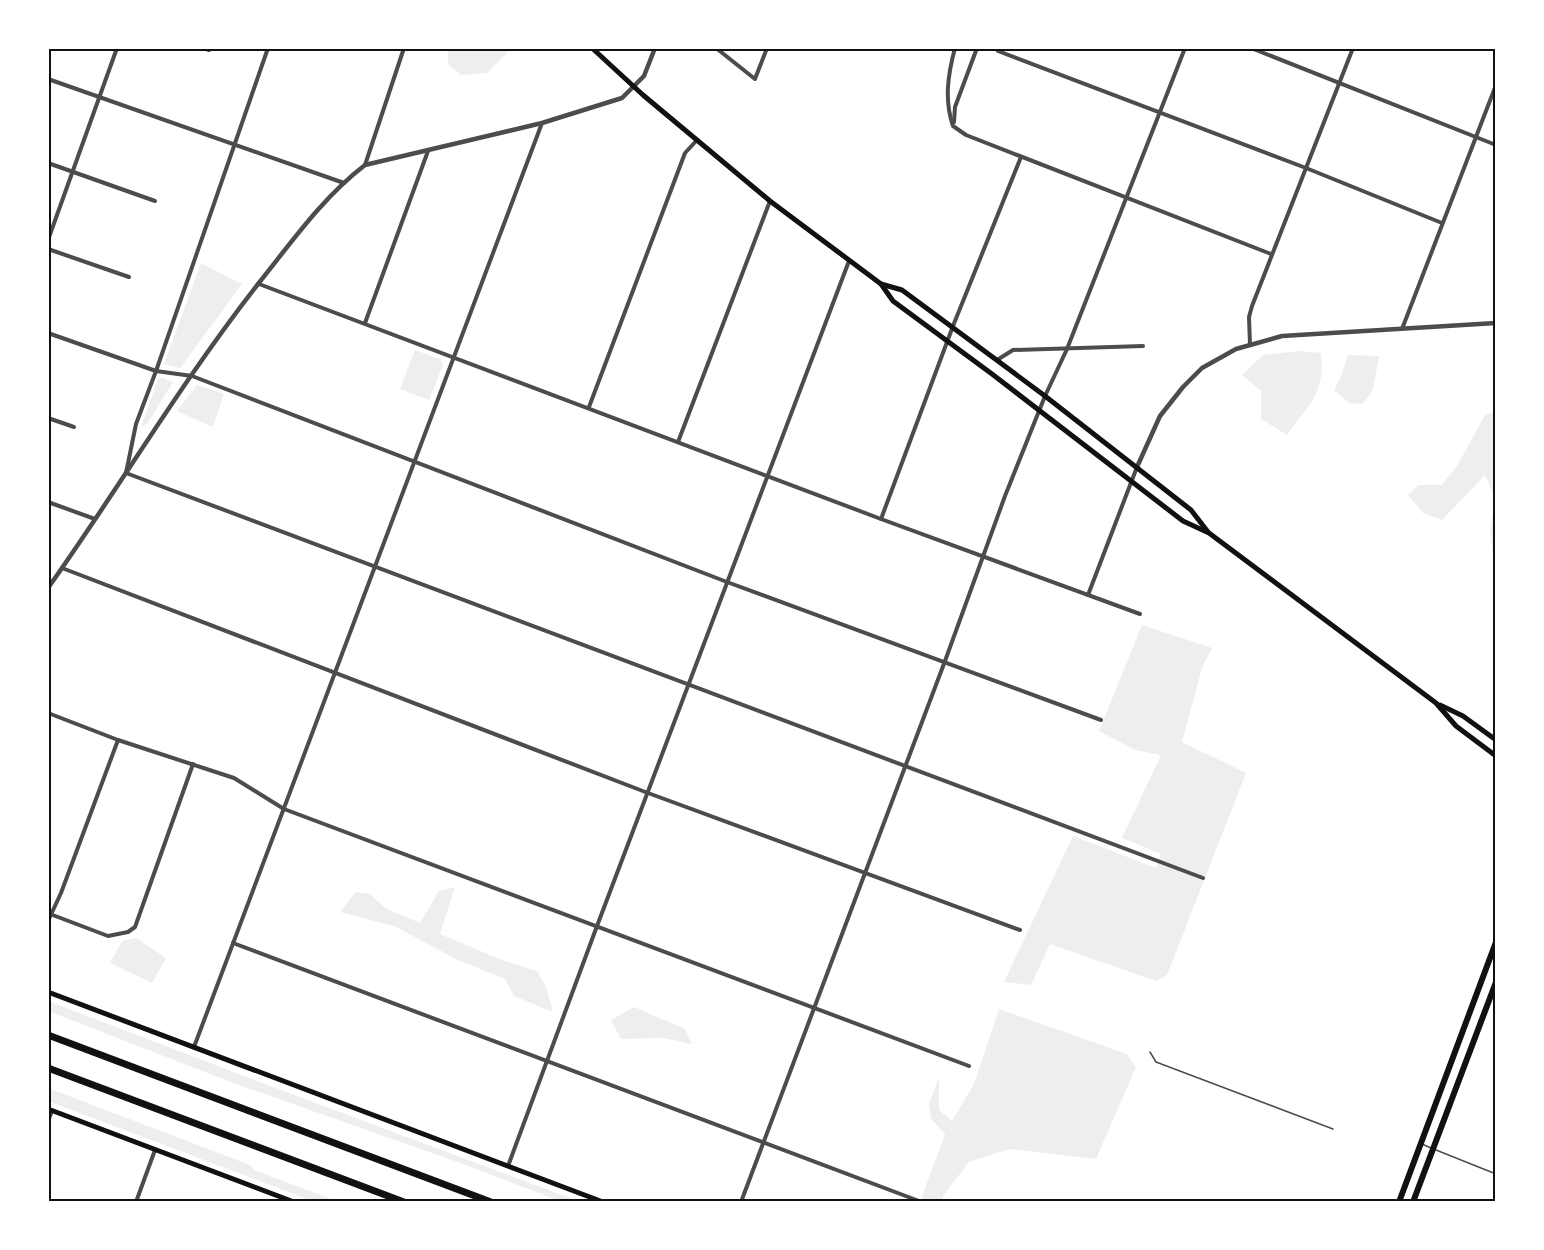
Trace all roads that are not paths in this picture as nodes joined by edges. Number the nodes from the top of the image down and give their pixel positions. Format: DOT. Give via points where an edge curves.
graph roads {
  1 [pos="117,48"];
  2 [pos="203,48"];
  3 [pos="268,48"];
  4 [pos="404,48"];
  5 [pos="592,48"];
  6 [pos="655,48"];
  7 [pos="716,48"];
  8 [pos="767,48"];
  9 [pos="955,48"];
  10 [pos="977,48"];
  11 [pos="1185,48"];
  12 [pos="1251,48"];
  13 [pos="1353,48"];
  14 [pos="209,50"];
  15 [pos="998,51"];
  16 [pos="48,79"];
  17 [pos="1339,83"];
  18 [pos="1496,85"];
  19 [pos="634,87"];
  20 [pos="100,96"];
  21 [pos="1160,112"];
  22 [pos="543,123"];
  23 [pos="953,126"];
  24 [pos="1475,137"];
  25 [pos="697,140"];
  26 [pos="235,143"];
  27 [pos="1496,145"];
  28 [pos="428,152"];
  29 [pos="1021,157"];
  30 [pos="48,163"];
  31 [pos="364,165"];
  32 [pos="1306,168"];
  33 [pos="73,172"];
  34 [pos="344,183"];
  35 [pos="1125,197"];
  36 [pos="155,201"];
  37 [pos="770,201"];
  38 [pos="1442,223"];
  39 [pos="48,240"];
  40 [pos="48,249"];
  41 [pos="1271,254"];
  42 [pos="849,261"];
  43 [pos="129,277"];
  44 [pos="259,284"];
  45 [pos="881,284"];
  46 [pos="365,323"];
  47 [pos="1496,323"];
  48 [pos="953,327"];
  49 [pos="1402,329"];
  50 [pos="48,333"];
  51 [pos="947,340"];
  52 [pos="1250,345"];
  53 [pos="1143,346"];
  54 [pos="1067,349"];
  55 [pos="455,358"];
  56 [pos="997,360"];
  57 [pos="156,371"];
  58 [pos="192,376"];
  59 [pos="1045,396"];
  60 [pos="589,407"];
  61 [pos="1039,410"];
  62 [pos="48,418"];
  63 [pos="74,427"];
  64 [pos="678,442"];
  65 [pos="414,462"];
  66 [pos="1137,467"];
  67 [pos="126,473"];
  68 [pos="767,476"];
  69 [pos="1132,481"];
  70 [pos="48,502"];
  71 [pos="95,519"];
  72 [pos="881,519"];
  73 [pos="1209,533"];
  74 [pos="982,557"];
  75 [pos="376,567"];
  76 [pos="62,568"];
  77 [pos="727,582"];
  78 [pos="48,588"];
  79 [pos="1088,595"];
  80 [pos="1140,614"];
  81 [pos="945,661"];
  82 [pos="336,672"];
  83 [pos="688,684"];
  84 [pos="1436,703"];
  85 [pos="48,713"];
  86 [pos="1101,720"];
  87 [pos="118,740"];
  88 [pos="1496,740"];
  89 [pos="1496,756"];
  90 [pos="193,764"];
  91 [pos="904,766"];
  92 [pos="648,793"];
  93 [pos="284,809"];
  94 [pos="864,872"];
  95 [pos="1203,878"];
  96 [pos="51,914"];
  97 [pos="48,921"];
  98 [pos="597,926"];
  99 [pos="1020,930"];
  100 [pos="1496,942"];
  101 [pos="233,943"];
  102 [pos="1496,982"];
  103 [pos="48,993"];
  104 [pos="812,1008"];
  105 [pos="48,1035"];
  106 [pos="194,1048"];
  107 [pos="1150,1052"];
  108 [pos="547,1062"];
  109 [pos="969,1066"];
  110 [pos="48,1068"];
  111 [pos="50,1110"];
  112 [pos="48,1121"];
  113 [pos="1333,1129"];
  114 [pos="762,1143"];
  115 [pos="1421,1143"];
  116 [pos="1433,1149"];
  117 [pos="155,1150"];
  118 [pos="508,1166"];
  119 [pos="1496,1174"];
  120 [pos="919,1201"];
  121 [pos="136,1202"];
  122 [pos="294,1202"];
  123 [pos="404,1202"];
  124 [pos="491,1202"];
  125 [pos="603,1202"];
  126 [pos="741,1202"];
  127 [pos="1399,1202"];
  128 [pos="1413,1202"];
  1 -- 20 [label="street"];
  2 -- 14 [label="street"];
  3 -- 26 [label="street"];
  4 -- 31 [label="street"];
  5 -- 19 [label="main road"];
  6 -- 19 [label="street" via="644,76"];
  7 -- 8 [label="street" via="754,79"];
  9 -- 23 [label="street" via="948,103"];
  10 -- 23 [label="street" via="955,107"];
  11 -- 21 [label="street"];
  12 -- 17 [label="street"];
  13 -- 17 [label="street"];
  15 -- 21 [label="street"];
  16 -- 20 [label="street"];
  17 -- 24 [label="street"];
  17 -- 32 [label="street"];
  18 -- 24 [label="street"];
  19 -- 22 [label="street" via="622,98"];
  19 -- 25 [label="main road"];
  20 -- 26 [label="street"];
  20 -- 33 [label="street"];
  21 -- 32 [label="street"];
  21 -- 35 [label="street"];
  22 -- 28 [label="street"];
  22 -- 55 [label="street"];
  23 -- 29 [label="street"];
  24 -- 27 [label="street"];
  24 -- 38 [label="street"];
  25 -- 37 [label="main road"];
  25 -- 60 [label="street" via="685,153"];
  26 -- 34 [label="street"];
  26 -- 57 [label="street"];
  28 -- 31 [label="street"];
  28 -- 46 [label="street"];
  29 -- 35 [label="street"];
  29 -- 48 [label="street"];
  30 -- 33 [label="street"];
  31 -- 34 [label="street"];
  32 -- 38 [label="street"];
  32 -- 41 [label="street"];
  33 -- 36 [label="street"];
  33 -- 39 [label="street"];
  34 -- 44 [label="street" via="296,235"];
  35 -- 41 [label="street"];
  35 -- 54 [label="street"];
  37 -- 42 [label="main road"];
  37 -- 64 [label="street"];
  38 -- 49 [label="street"];
  40 -- 43 [label="street"];
  41 -- 52 [label="street" via="1249,317"];
  42 -- 45 [label="main road"];
  42 -- 68 [label="street"];
  44 -- 46 [label="street"];
  44 -- 58 [label="street"];
  45 -- 48 [label="main road" via="902,290"];
  45 -- 51 [label="main road" via="893,301"];
  46 -- 55 [label="street"];
  47 -- 49 [label="street"];
  48 -- 51 [label="street"];
  48 -- 56 [label="main road"];
  49 -- 52 [label="street" via="1282,336"];
  50 -- 57 [label="street"];
  51 -- 61 [label="main road"];
  51 -- 72 [label="street"];
  52 -- 66 [label="street" via="1219,357 1183,387 1160,416"];
  53 -- 54 [label="street"];
  54 -- 56 [label="street" via="1013,350"];
  54 -- 59 [label="street"];
  55 -- 60 [label="street"];
  55 -- 65 [label="street"];
  56 -- 59 [label="main road"];
  57 -- 58 [label="street"];
  57 -- 67 [label="street" via="136,424"];
  58 -- 65 [label="street"];
  58 -- 67 [label="street"];
  59 -- 61 [label="street"];
  59 -- 66 [label="main road"];
  60 -- 64 [label="street"];
  61 -- 69 [label="main road"];
  61 -- 74 [label="street"];
  62 -- 63 [label="street"];
  64 -- 68 [label="street"];
  65 -- 75 [label="street"];
  65 -- 77 [label="street"];
  66 -- 69 [label="street"];
  66 -- 73 [label="main road" via="1191,510"];
  67 -- 71 [label="street"];
  67 -- 75 [label="street"];
  68 -- 72 [label="street"];
  68 -- 77 [label="street"];
  69 -- 73 [label="main road" via="1183,521"];
  69 -- 79 [label="street"];
  70 -- 71 [label="street"];
  71 -- 76 [label="street"];
  72 -- 74 [label="street"];
  73 -- 84 [label="main road"];
  74 -- 79 [label="street"];
  74 -- 81 [label="street"];
  75 -- 82 [label="street"];
  75 -- 83 [label="street"];
  76 -- 78 [label="street"];
  76 -- 82 [label="street"];
  77 -- 81 [label="street"];
  77 -- 83 [label="street"];
  79 -- 80 [label="street"];
  81 -- 86 [label="street"];
  81 -- 91 [label="street"];
  82 -- 92 [label="street"];
  82 -- 93 [label="street"];
  83 -- 91 [label="street"];
  83 -- 92 [label="street"];
  84 -- 88 [label="main road" via="1463,716"];
  84 -- 89 [label="main road" via="1456,726"];
  85 -- 87 [label="street"];
  87 -- 90 [label="street"];
  87 -- 96 [label="street"];
  90 -- 93 [label="street" via="234,778"];
  90 -- 96 [label="street" via="135,927 108,936"];
  91 -- 94 [label="street"];
  91 -- 95 [label="street"];
  92 -- 94 [label="street"];
  92 -- 98 [label="street"];
  93 -- 98 [label="street"];
  93 -- 101 [label="street"];
  94 -- 99 [label="street"];
  94 -- 104 [label="street"];
  96 -- 97 [label="street"];
  98 -- 104 [label="street"];
  98 -- 108 [label="street"];
  100 -- 115 [label="highway"];
  101 -- 106 [label="street"];
  101 -- 108 [label="street"];
  102 -- 116 [label="highway"];
  103 -- 106 [label="main road"];
  104 -- 109 [label="street"];
  104 -- 114 [label="street"];
  105 -- 124 [label="highway"];
  106 -- 118 [label="main road"];
  107 -- 113 [label="lane" via="1156,1062"];
  108 -- 114 [label="street"];
  108 -- 118 [label="street"];
  110 -- 123 [label="highway"];
  111 -- 112 [label="street"];
  111 -- 117 [label="main road"];
  114 -- 120 [label="street"];
  114 -- 126 [label="street"];
  115 -- 116 [label="lane"];
  115 -- 127 [label="highway"];
  116 -- 119 [label="lane"];
  116 -- 128 [label="highway"];
  117 -- 121 [label="street"];
  117 -- 122 [label="main road"];
  118 -- 125 [label="main road"];
}
